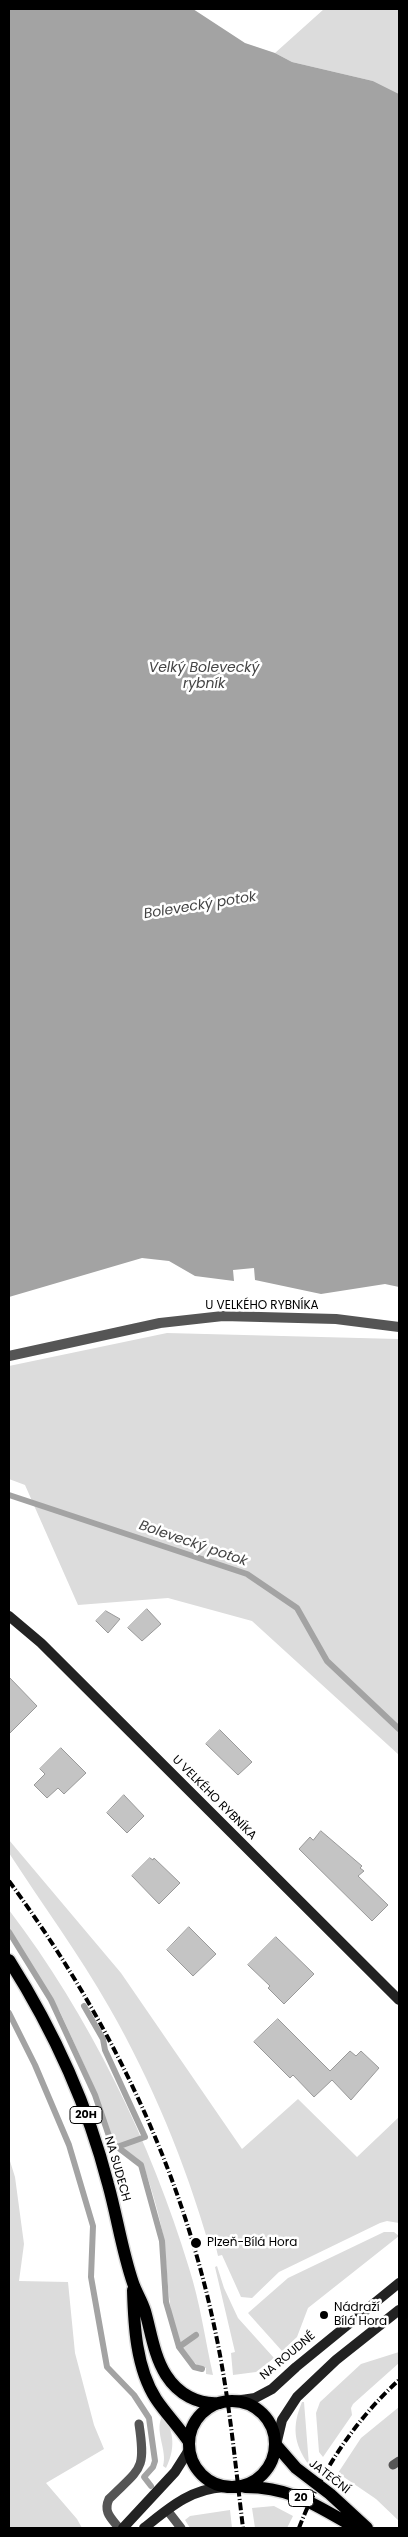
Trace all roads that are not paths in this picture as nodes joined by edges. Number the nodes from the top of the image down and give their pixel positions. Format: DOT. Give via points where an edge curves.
graph roads {
  1 [pos="399,1327"];
  2 [pos="9,1356"];
  3 [pos="9,1616"];
  4 [pos="9,1960"];
  5 [pos="399,2000"];
  6 [pos="133,2282"];
  7 [pos="399,2283"];
  8 [pos="399,2310"];
  9 [pos="235,2401"];
  10 [pos="220,2403"];
  11 [pos="140,2424"];
  12 [pos="276,2445"];
  13 [pos="189,2446"];
  14 [pos="224,2487"];
  15 [pos="240,2487"];
  16 [pos="167,2510"];
  17 [pos="119,2528"];
  18 [pos="123,2528"];
  19 [pos="144,2528"];
  20 [pos="181,2528"];
  21 [pos="356,2528"];
  22 [pos="367,2528"];
  1 -- 2 [label="street, U VELKÉHO RYBNÍKA" via="336,1319 223,1316 160,1323"];
  3 -- 5 [label="street, U VELKÉHO RYBNÍKA" via="41,1643"];
  4 -- 6 [label="main road, NA SUDECH / 20H" via="51,2036 82,2107 108,2182"];
  6 -- 10 [label="main road, NA SUDECH / 20H" via="166,2375 190,2398"];
  6 -- 13 [label="main road, NA SUDECH / 20H" via="137,2339 147,2380 155,2398"];
  7 -- 9 [label="street, NA ROUDNÉ" via="272,2389 255,2398"];
  8 -- 12 [label="street" via="336,2360 297,2397 282,2420"];
  9 -- 10 [label="main road, NA ROUDNÉ / 20"];
  9 -- 12 [label="main road, NA ROUDNÉ / 20" via="263,2413 274,2431"];
  10 -- 13 [label="main road, NA ROUDNÉ / 20" via="206,2409 196,2420"];
  11 -- 17 [label="lane" via="141,2466 106,2505 107,2514"];
  12 -- 15 [label="main road, 20" via="274,2458 266,2471 254,2482"];
  12 -- 22 [label="main road, JATEČNÍ / 20" via="296,2468"];
  13 -- 14 [label="main road, 20" via="198,2471 210,2482"];
  13 -- 18 [label="street, NA ROUDNÉ" via="175,2472"];
  14 -- 15 [label="main road, 20"];
  14 -- 16 [label="street" via="191,2494"];
  15 -- 21 [label="main road, 20" via="288,2492"];
  16 -- 19 [label="street"];
  16 -- 20 [label="lane"];
}
